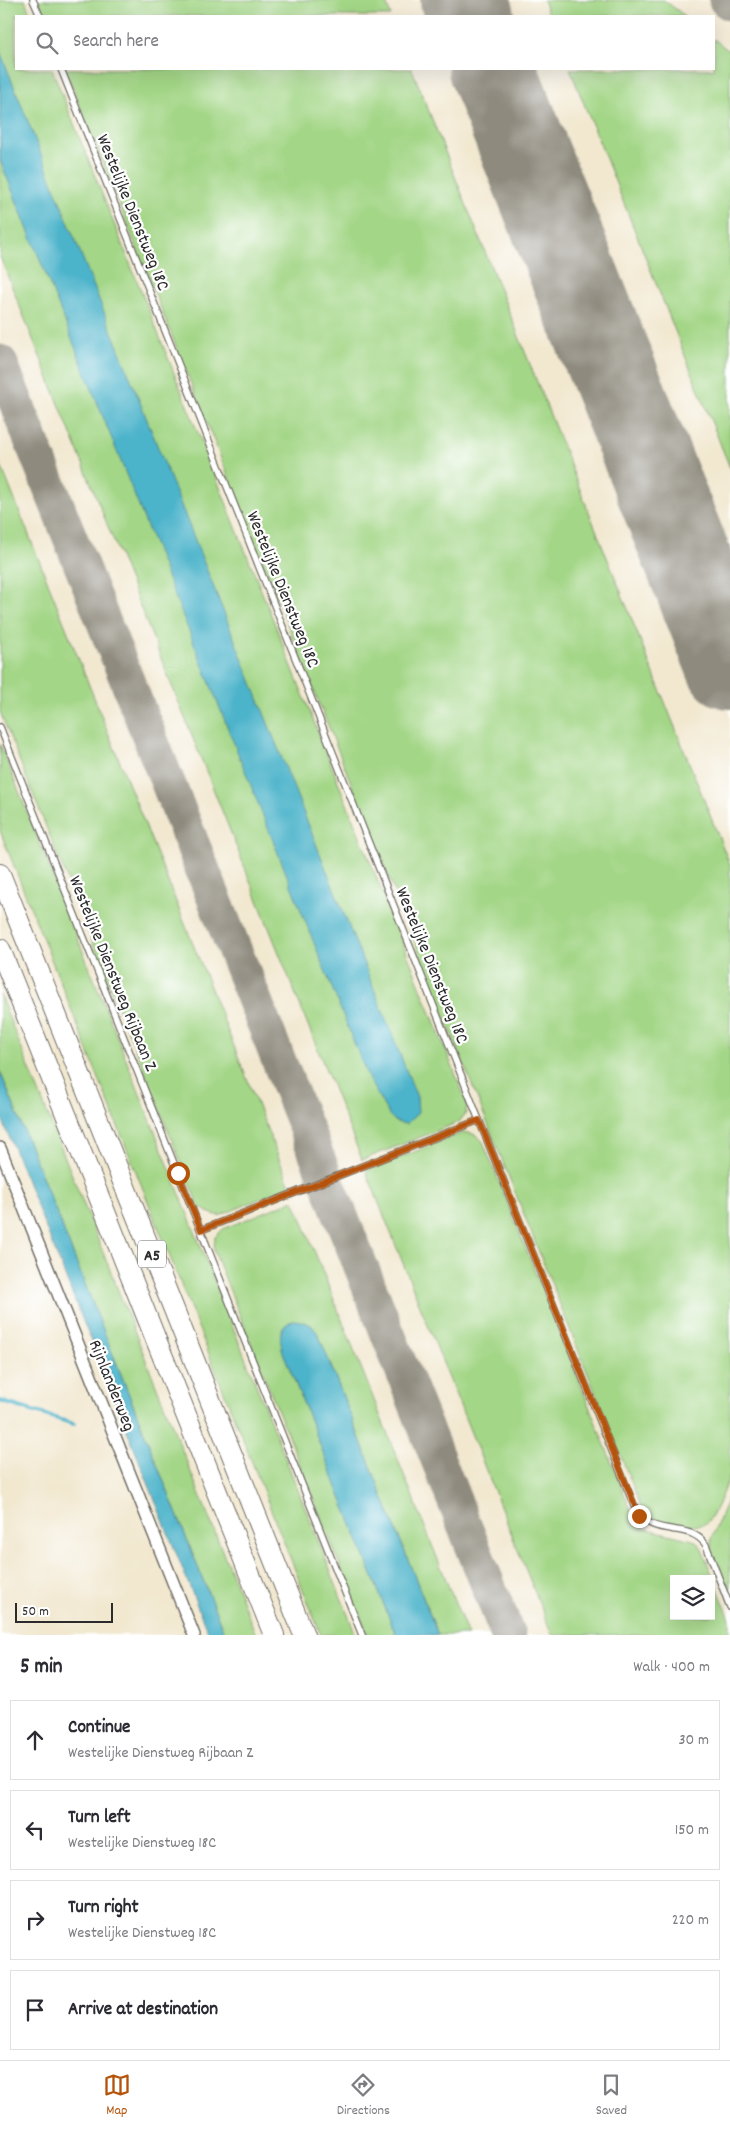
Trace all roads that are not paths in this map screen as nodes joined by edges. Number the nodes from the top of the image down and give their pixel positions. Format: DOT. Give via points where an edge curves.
graph roads {
  1 [pos="33,0"];
  2 [pos="40,15"];
  3 [pos="60,70"];
  4 [pos="0,727"];
  5 [pos="0,874"];
  6 [pos="0,949"];
  7 [pos="479,1120"];
  8 [pos="0,1148"];
  9 [pos="201,1230"];
  10 [pos="730,1607"];
  11 [pos="194,1635"];
  12 [pos="274,1635"];
  13 [pos="304,1635"];
  14 [pos="362,1635"];
  1 -- 2 [label="lane"];
  3 -- 7 [label="lane, Westelijke Dienstweg 18C"];
  4 -- 9 [label="lane, Westelijke Dienstweg Rijbaan Z"];
  5 -- 13 [label="highway, A5"];
  6 -- 12 [label="highway, A5"];
  7 -- 9 [label="lane"];
  7 -- 10 [label="lane, Westelijke Dienstweg 18C" via="635,1508 646,1522 701,1538"];
  8 -- 11 [label="street, Rijnlanderweg"];
  9 -- 14 [label="lane, Westelijke Dienstweg Rijbaan Z"];
}
